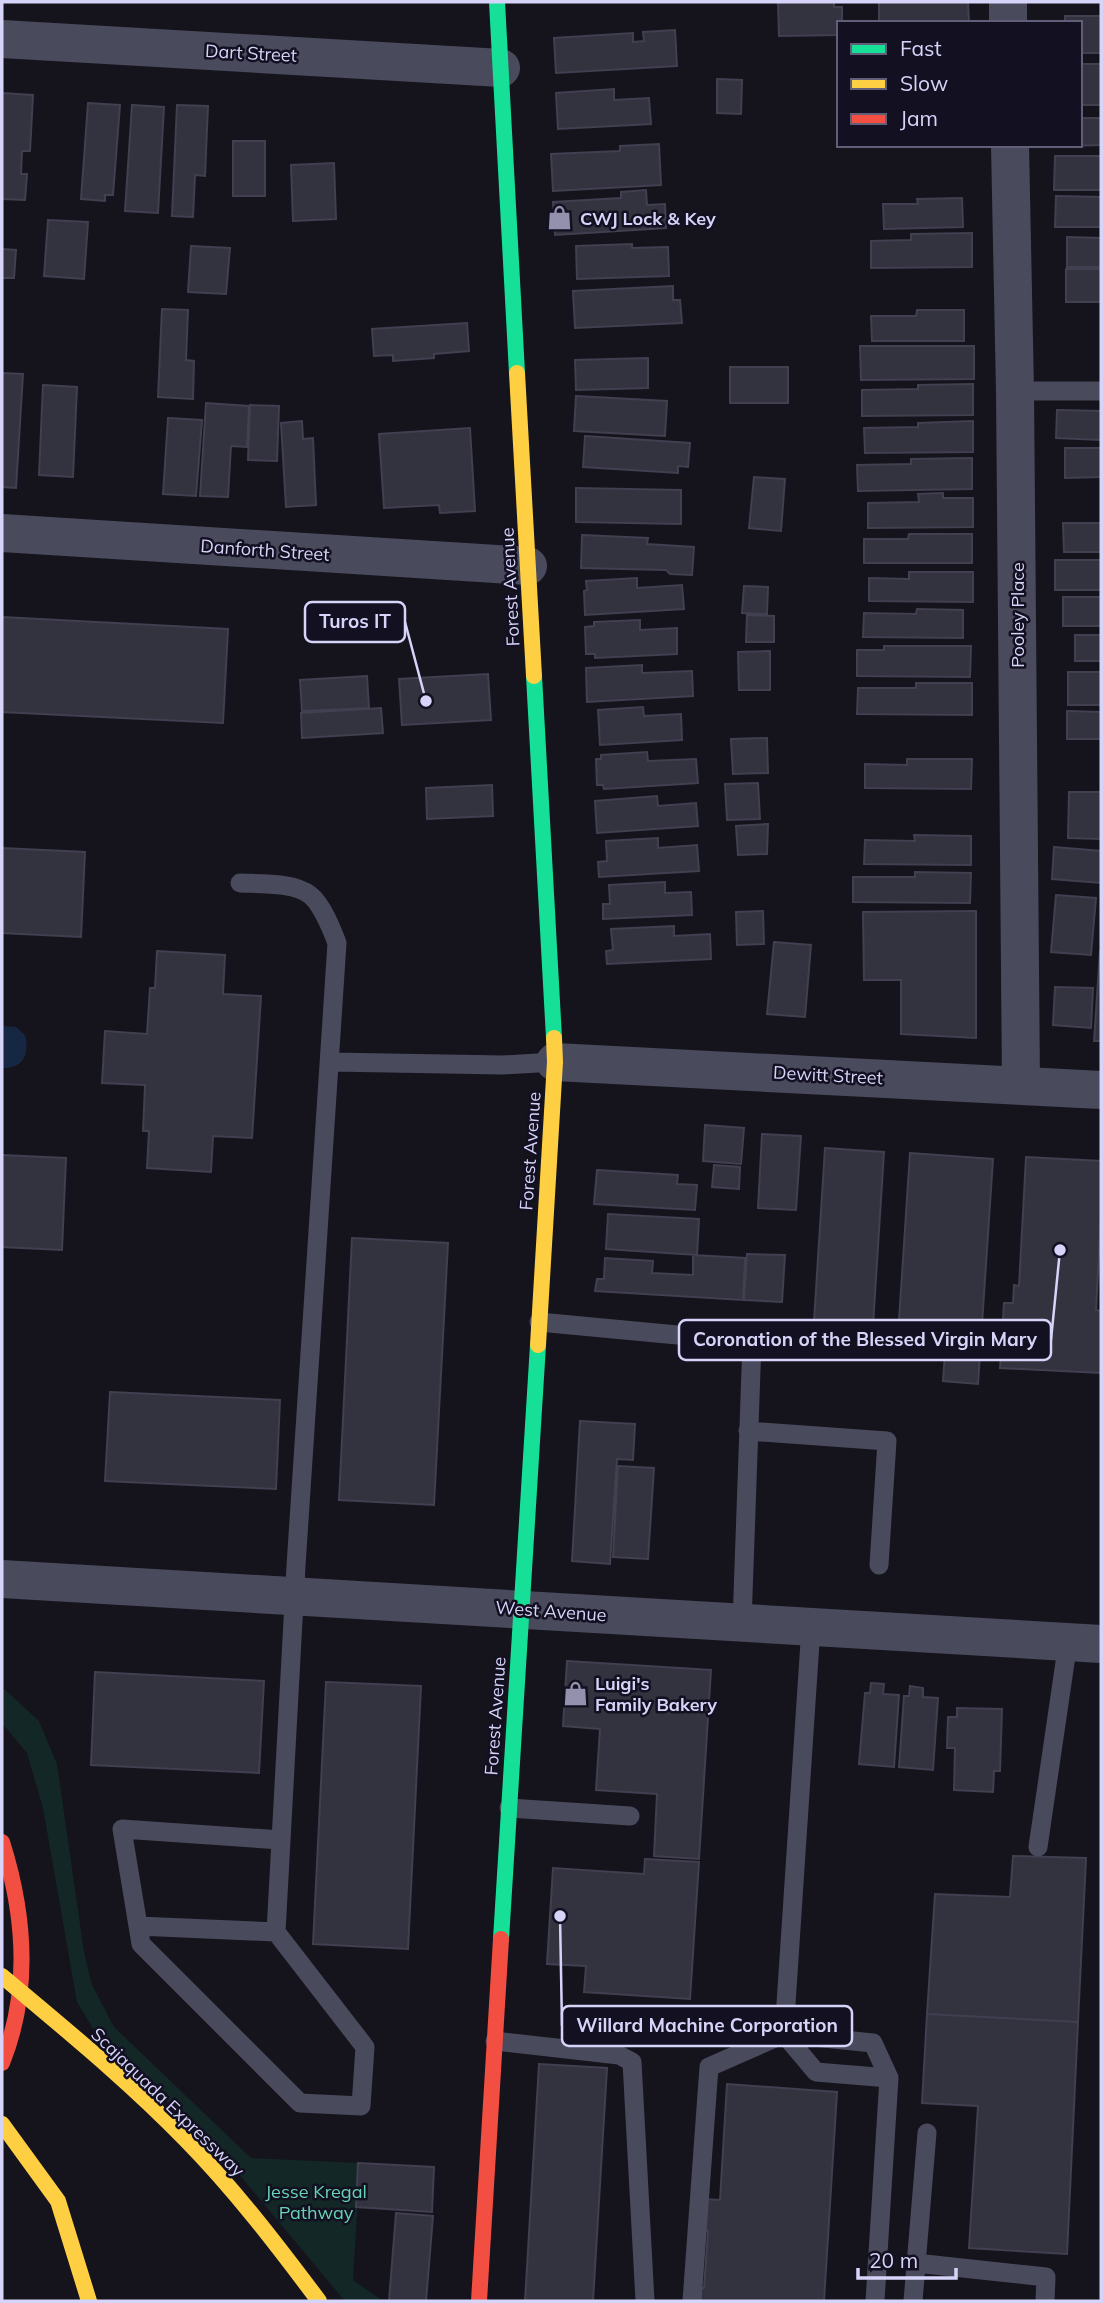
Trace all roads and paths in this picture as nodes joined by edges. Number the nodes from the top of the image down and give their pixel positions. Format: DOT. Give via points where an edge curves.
graph roads {
  1 [pos="498,2"];
  2 [pos="1008,2"];
  3 [pos="1008,21"];
  4 [pos="2,39"];
  5 [pos="501,68"];
  6 [pos="1010,147"];
  7 [pos="1015,391"];
  8 [pos="1101,391"];
  9 [pos="2,533"];
  10 [pos="528,566"];
  11 [pos="240,883"];
  12 [pos="331,1062"];
  13 [pos="555,1062"];
  14 [pos="1021,1085"];
  15 [pos="1101,1090"];
  16 [pos="539,1322"];
  17 [pos="748,1431"];
  18 [pos="879,1565"];
  19 [pos="2,1578"];
  20 [pos="295,1596"];
  21 [pos="521,1609"];
  22 [pos="742,1623"];
  23 [pos="811,1627"];
  24 [pos="1084,1643"];
  25 [pos="509,1808"];
  26 [pos="630,1816"];
  27 [pos="281,1840"];
  28 [pos="2,1842"];
  29 [pos="1038,1847"];
  30 [pos="138,1926"];
  31 [pos="276,1932"];
  32 [pos="2,1976"];
  33 [pos="784,2034"];
  34 [pos="495,2040"];
  35 [pos="2,2063"];
  36 [pos="889,2078"];
  37 [pos="2,2124"];
  38 [pos="927,2133"];
  39 [pos="916,2263"];
  40 [pos="81,2278"];
  41 [pos="82,2301"];
  42 [pos="89,2301"];
  43 [pos="319,2301"];
  44 [pos="479,2301"];
  45 [pos="645,2301"];
  46 [pos="692,2301"];
  47 [pos="875,2301"];
  48 [pos="913,2301"];
  49 [pos="1045,2301"];
  1 -- 5 [label="main road, Forest Avenue"];
  2 -- 3 [label="street"];
  4 -- 5 [label="street, Dart Street"];
  5 -- 10 [label="main road, Forest Avenue"];
  6 -- 7 [label="street, Pooley Place"];
  7 -- 8 [label="lane"];
  7 -- 14 [label="street, Pooley Place"];
  9 -- 10 [label="street, Danforth Street"];
  10 -- 13 [label="main road, Forest Avenue"];
  11 -- 12 [label="lane" via="285,885 310,895 331,925 337,943"];
  12 -- 13 [label="lane"];
  12 -- 20 [label="lane"];
  13 -- 14 [label="street, Dewitt Street"];
  13 -- 16 [label="main road, Forest Avenue"];
  14 -- 15 [label="street, Dewitt Street"];
  16 -- 17 [label="lane" via="752,1342"];
  16 -- 21 [label="main road, Forest Avenue"];
  17 -- 18 [label="lane" via="887,1441"];
  17 -- 22 [label="lane"];
  19 -- 20 [label="street, West Avenue"];
  20 -- 21 [label="street, West Avenue"];
  20 -- 27 [label="lane"];
  21 -- 22 [label="street, West Avenue"];
  21 -- 25 [label="main road, Forest Avenue"];
  22 -- 23 [label="street, West Avenue"];
  23 -- 24 [label="street, West Avenue"];
  23 -- 33 [label="lane"];
  24 -- 29 [label="lane"];
  25 -- 26 [label="lane"];
  25 -- 34 [label="main road, Forest Avenue"];
  27 -- 30 [label="lane" via="122,1829"];
  27 -- 31 [label="lane"];
  28 -- 35 [label="main road" via="12,1873 22,1945 20,2005 14,2038"];
  30 -- 31 [label="lane"];
  30 -- 31 [label="lane" via="141,1944 300,2103 361,2106 365,2047"];
  32 -- 43 [label="main road, Scajaquada Expressway, bridge" via="132,2088 212,2167"];
  33 -- 36 [label="lane" via="816,2072"];
  33 -- 36 [label="lane" via="873,2043"];
  33 -- 46 [label="lane" via="709,2067"];
  34 -- 44 [label="main road, Forest Avenue"];
  34 -- 45 [label="lane" via="619,2055 632,2062"];
  36 -- 47 [label="lane"];
  37 -- 40 [label="main road" via="58,2201"];
  38 -- 39 [label="lane"];
  39 -- 48 [label="lane"];
  39 -- 49 [label="lane" via="1046,2277"];
  40 -- 41 [label="main road"];
  40 -- 42 [label="main road"];
}
